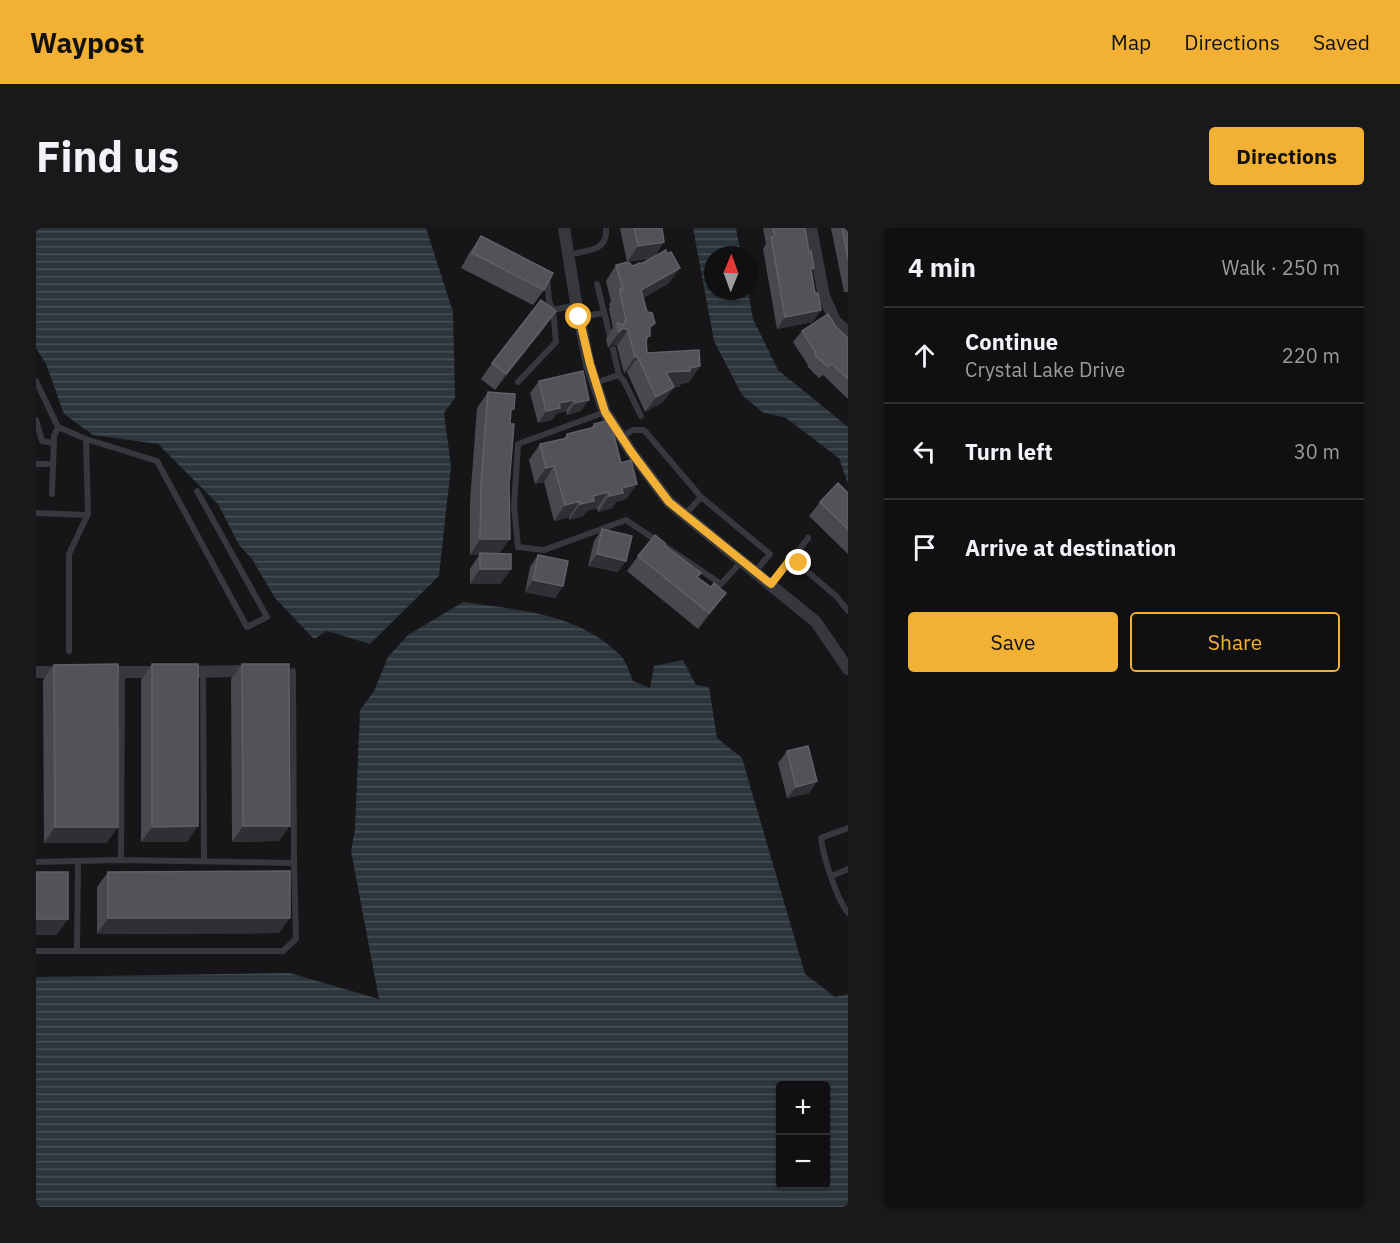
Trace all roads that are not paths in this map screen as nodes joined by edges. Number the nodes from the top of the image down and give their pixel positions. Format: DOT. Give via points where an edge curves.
graph roads {
  1 [pos="564,228"];
  2 [pos="606,228"];
  3 [pos="811,228"];
  4 [pos="568,255"];
  5 [pos="538,273"];
  6 [pos="597,284"];
  7 [pos="554,310"];
  8 [pos="578,311"];
  9 [pos="604,313"];
  10 [pos="848,332"];
  11 [pos="610,336"];
  12 [pos="613,348"];
  13 [pos="619,375"];
  14 [pos="36,381"];
  15 [pos="519,382"];
  16 [pos="595,383"];
  17 [pos="605,412"];
  18 [pos="641,416"];
  19 [pos="36,420"];
  20 [pos="58,427"];
  21 [pos="622,438"];
  22 [pos="86,439"];
  23 [pos="39,442"];
  24 [pos="54,443"];
  25 [pos="36,464"];
  26 [pos="52,464"];
  27 [pos="196,491"];
  28 [pos="52,494"];
  29 [pos="701,497"];
  30 [pos="36,513"];
  31 [pos="87,515"];
  32 [pos="685,515"];
  33 [pos="808,538"];
  34 [pos="794,560"];
  35 [pos="742,561"];
  36 [pos="755,572"];
  37 [pos="771,584"];
  38 [pos="848,611"];
  39 [pos="69,651"];
  40 [pos="848,669"];
  41 [pos="259,671"];
  42 [pos="287,671"];
  43 [pos="36,672"];
  44 [pos="122,672"];
  45 [pos="203,672"];
  46 [pos="848,828"];
  47 [pos="121,860"];
  48 [pos="204,861"];
  49 [pos="36,862"];
  50 [pos="78,862"];
  51 [pos="294,863"];
  52 [pos="848,869"];
  53 [pos="832,876"];
  54 [pos="848,913"];
  55 [pos="36,951"];
  56 [pos="77,951"];
  1 -- 4 [label="street"];
  2 -- 4 [label="lane" via="606,240 599,247"];
  3 -- 10 [label="street" via="824,296 835,321"];
  4 -- 8 [label="street"];
  5 -- 7 [label="lane" via="547,278"];
  6 -- 9 [label="lane"];
  7 -- 8 [label="lane"];
  7 -- 15 [label="lane" via="556,342"];
  8 -- 9 [label="lane"];
  8 -- 16 [label="street"];
  9 -- 11 [label="lane"];
  12 -- 13 [label="lane"];
  13 -- 16 [label="lane"];
  13 -- 18 [label="lane"];
  14 -- 20 [label="lane"];
  16 -- 17 [label="street"];
  17 -- 21 [label="street"];
  17 -- 35 [label="lane" via="518,444 514,506 518,547 544,550 626,520 721,584"];
  19 -- 23 [label="lane"];
  20 -- 22 [label="lane"];
  20 -- 24 [label="lane"];
  21 -- 29 [label="lane" via="633,430 644,430"];
  21 -- 32 [label="street" via="669,502"];
  22 -- 27 [label="lane" via="158,461 247,627 267,617"];
  22 -- 31 [label="lane"];
  23 -- 24 [label="lane"];
  24 -- 26 [label="lane"];
  25 -- 26 [label="lane"];
  26 -- 28 [label="lane"];
  29 -- 32 [label="lane"];
  29 -- 36 [label="lane" via="770,554"];
  30 -- 31 [label="lane"];
  31 -- 39 [label="lane" via="69,554"];
  32 -- 35 [label="street"];
  33 -- 34 [label="lane"];
  34 -- 37 [label="lane" via="785,565"];
  34 -- 38 [label="lane"];
  35 -- 36 [label="street"];
  36 -- 37 [label="street"];
  37 -- 40 [label="street" via="816,622"];
  41 -- 45 [label="street"];
  42 -- 51 [label="lane"];
  43 -- 44 [label="street"];
  44 -- 45 [label="street"];
  44 -- 47 [label="lane"];
  45 -- 48 [label="lane"];
  46 -- 53 [label="lane" via="821,838"];
  47 -- 48 [label="lane"];
  47 -- 50 [label="lane"];
  48 -- 51 [label="lane"];
  49 -- 50 [label="lane"];
  50 -- 56 [label="lane"];
  51 -- 56 [label="lane" via="296,939 283,951"];
  52 -- 53 [label="lane"];
  53 -- 54 [label="lane"];
  55 -- 56 [label="lane"];
}
